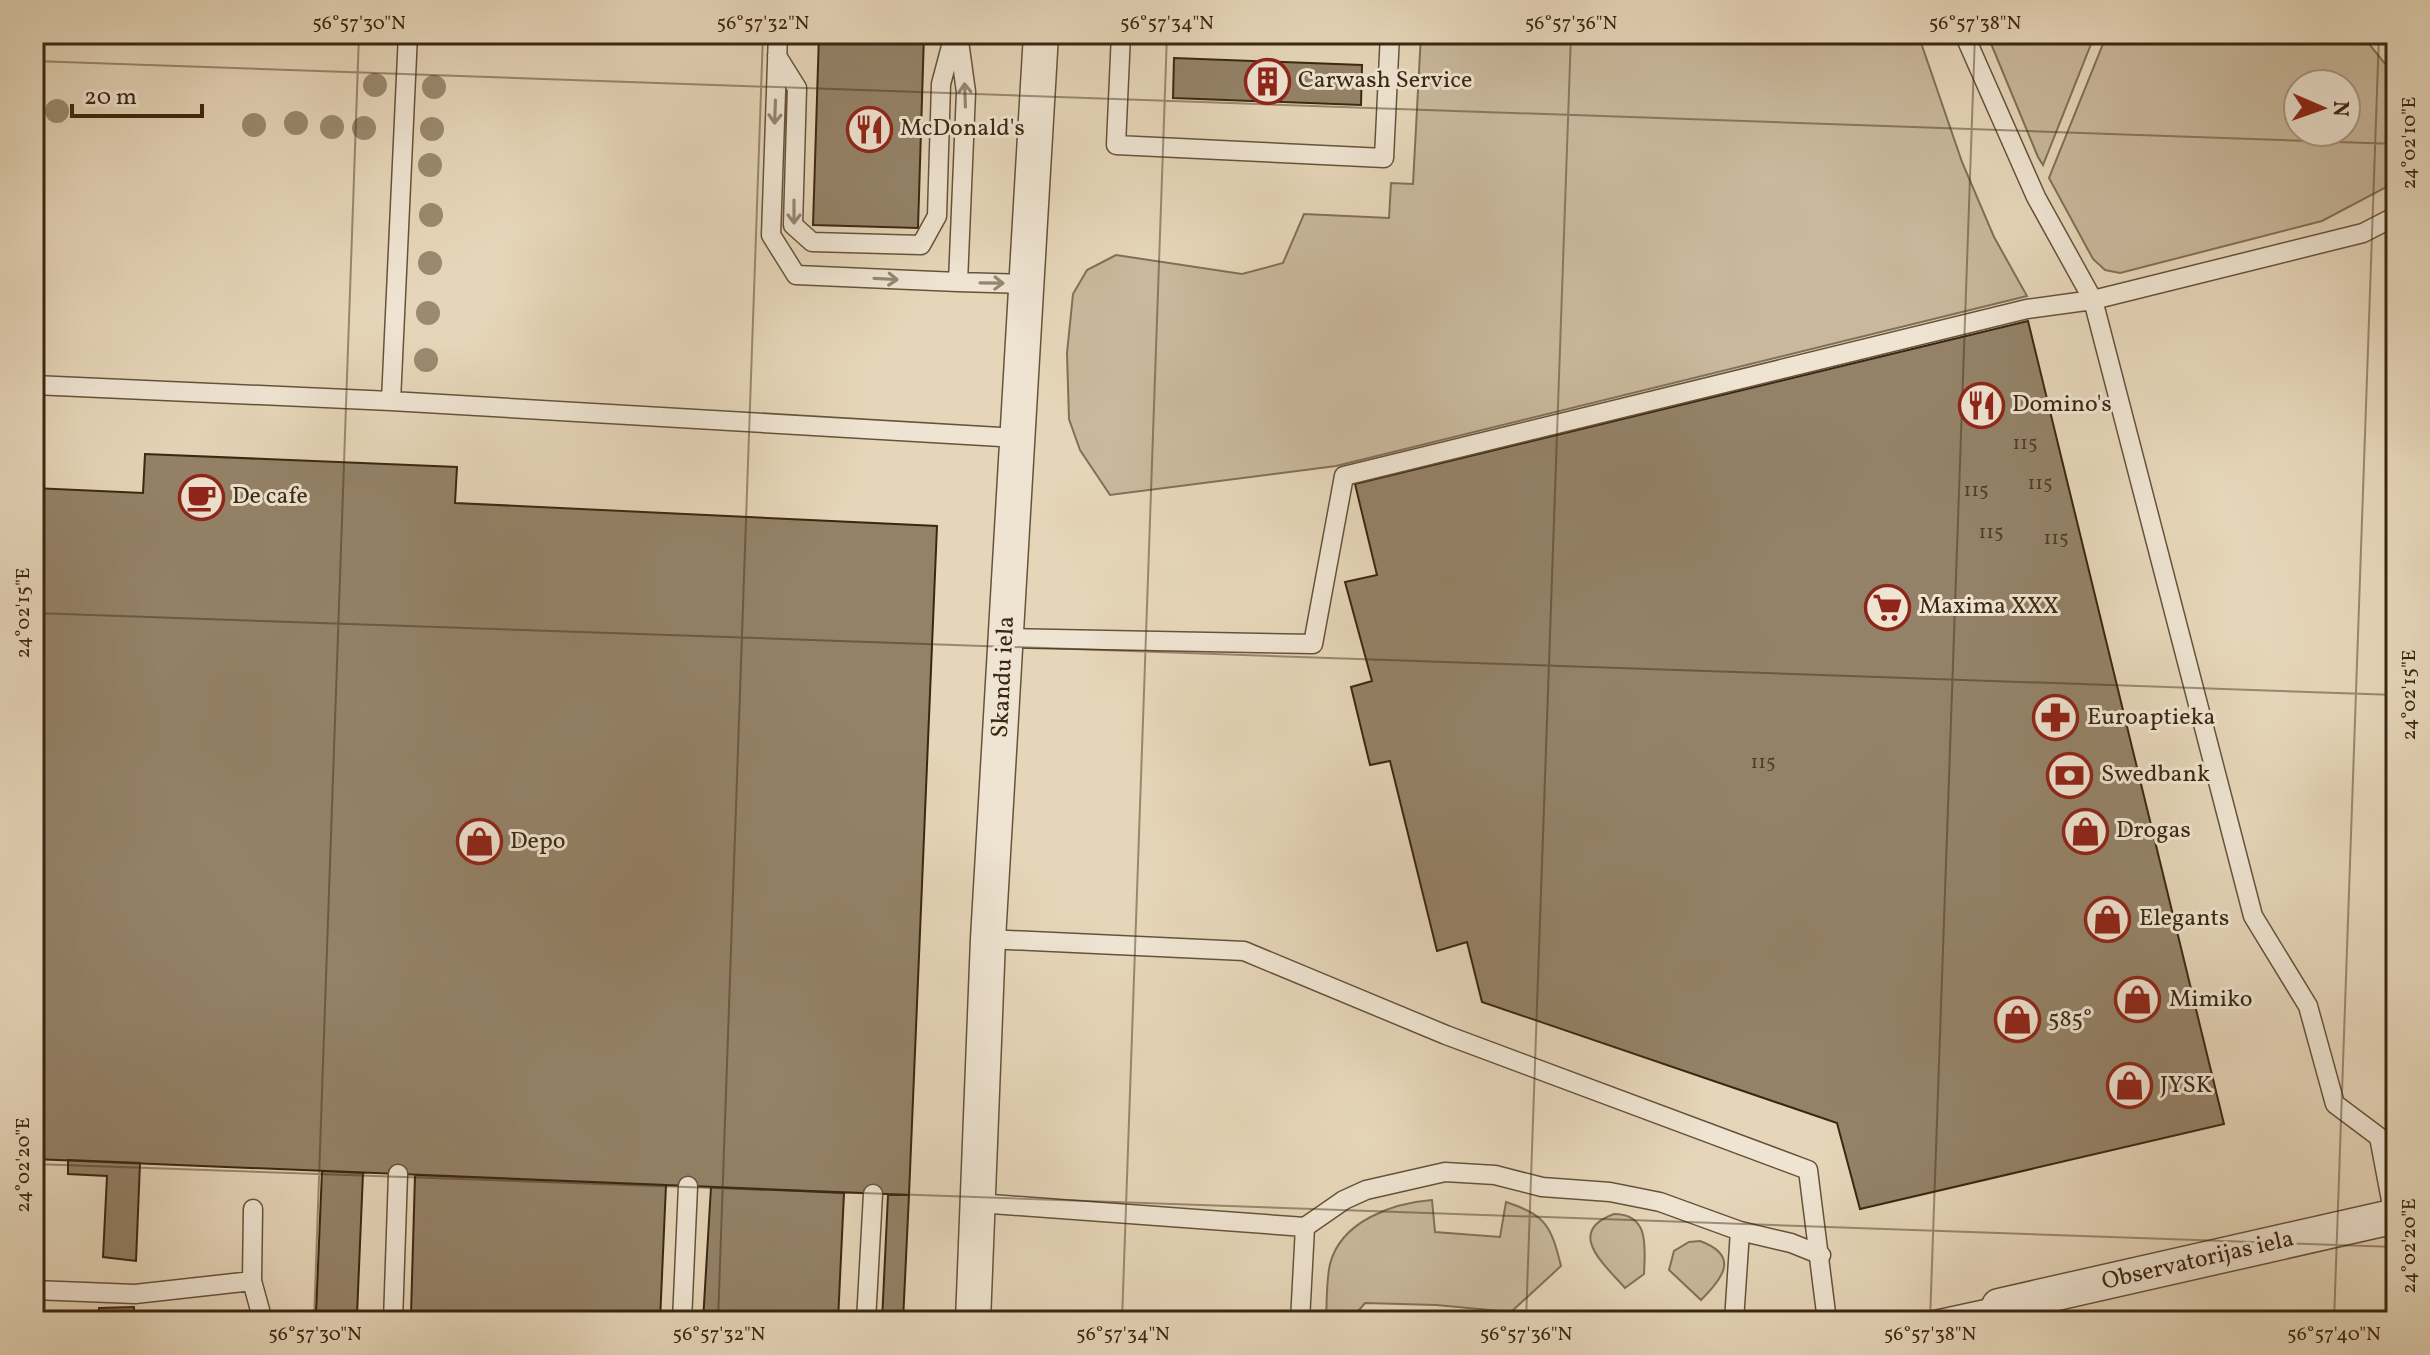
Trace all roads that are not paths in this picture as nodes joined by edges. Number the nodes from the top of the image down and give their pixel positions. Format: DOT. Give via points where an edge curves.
graph roads {
  1 [pos="408,34"];
  2 [pos="778,34"];
  3 [pos="956,34"];
  4 [pos="1041,34"];
  5 [pos="1121,34"];
  6 [pos="1390,34"];
  7 [pos="1964,34"];
  8 [pos="777,56"];
  9 [pos="2396,216"];
  10 [pos="958,282"];
  11 [pos="1027,284"];
  12 [pos="2093,300"];
  13 [pos="34,385"];
  14 [pos="391,401"];
  15 [pos="1018,438"];
  16 [pos="1006,638"];
  17 [pos="988,939"];
  18 [pos="398,1174"];
  19 [pos="688,1186"];
  20 [pos="873,1194"];
  21 [pos="978,1203"];
  22 [pos="253,1209"];
  23 [pos="2395,1216"];
  24 [pos="1305,1227"];
  25 [pos="1740,1231"];
  26 [pos="1821,1255"];
  27 [pos="252,1281"];
  28 [pos="34,1290"];
  29 [pos="2001,1313"];
  30 [pos="263,1321"];
  31 [pos="393,1321"];
  32 [pos="682,1321"];
  33 [pos="866,1321"];
  34 [pos="973,1321"];
  35 [pos="1300,1321"];
  36 [pos="1734,1321"];
  37 [pos="1827,1321"];
  38 [pos="1930,1321"];
  1 -- 14 [label="lane"];
  2 -- 8 [label="lane"];
  8 -- 3 [label="lane, one-way" via="797,88 793,225 812,242 921,245 937,216 941,84"];
  10 -- 3 [label="lane, one-way" via="966,92"];
  4 -- 11 [label="street, Skandu iela"];
  5 -- 6 [label="lane" via="1116,145 1384,158"];
  7 -- 12 [label="lane" via="2036,197"];
  8 -- 10 [label="lane, one-way" via="771,235 796,275"];
  9 -- 12 [label="lane" via="2363,233"];
  10 -- 11 [label="lane, one-way"];
  11 -- 15 [label="street, Skandu iela"];
  12 -- 16 [label="lane" via="2027,309 1344,476 1313,644"];
  12 -- 23 [label="lane" via="2253,916 2308,1006 2335,1104 2379,1137"];
  13 -- 14 [label="lane"];
  14 -- 15 [label="lane"];
  15 -- 16 [label="street, Skandu iela"];
  16 -- 17 [label="street, Skandu iela"];
  17 -- 21 [label="street, Skandu iela"];
  17 -- 26 [label="lane" via="1244,951 1446,1035 1808,1170"];
  18 -- 31 [label="lane"];
  19 -- 32 [label="lane"];
  20 -- 33 [label="lane"];
  21 -- 24 [label="lane"];
  21 -- 34 [label="street, Skandu iela"];
  22 -- 27 [label="lane"];
  23 -- 29 [label="street, Observatorijas iela"];
  24 -- 25 [label="lane" via="1366,1190 1445,1172 1610,1192 1660,1202"];
  24 -- 35 [label="lane"];
  25 -- 26 [label="lane"];
  25 -- 36 [label="lane"];
  26 -- 37 [label="lane"];
  27 -- 28 [label="lane" via="135,1294"];
  27 -- 30 [label="lane"];
  29 -- 38 [label="lane"];
}
